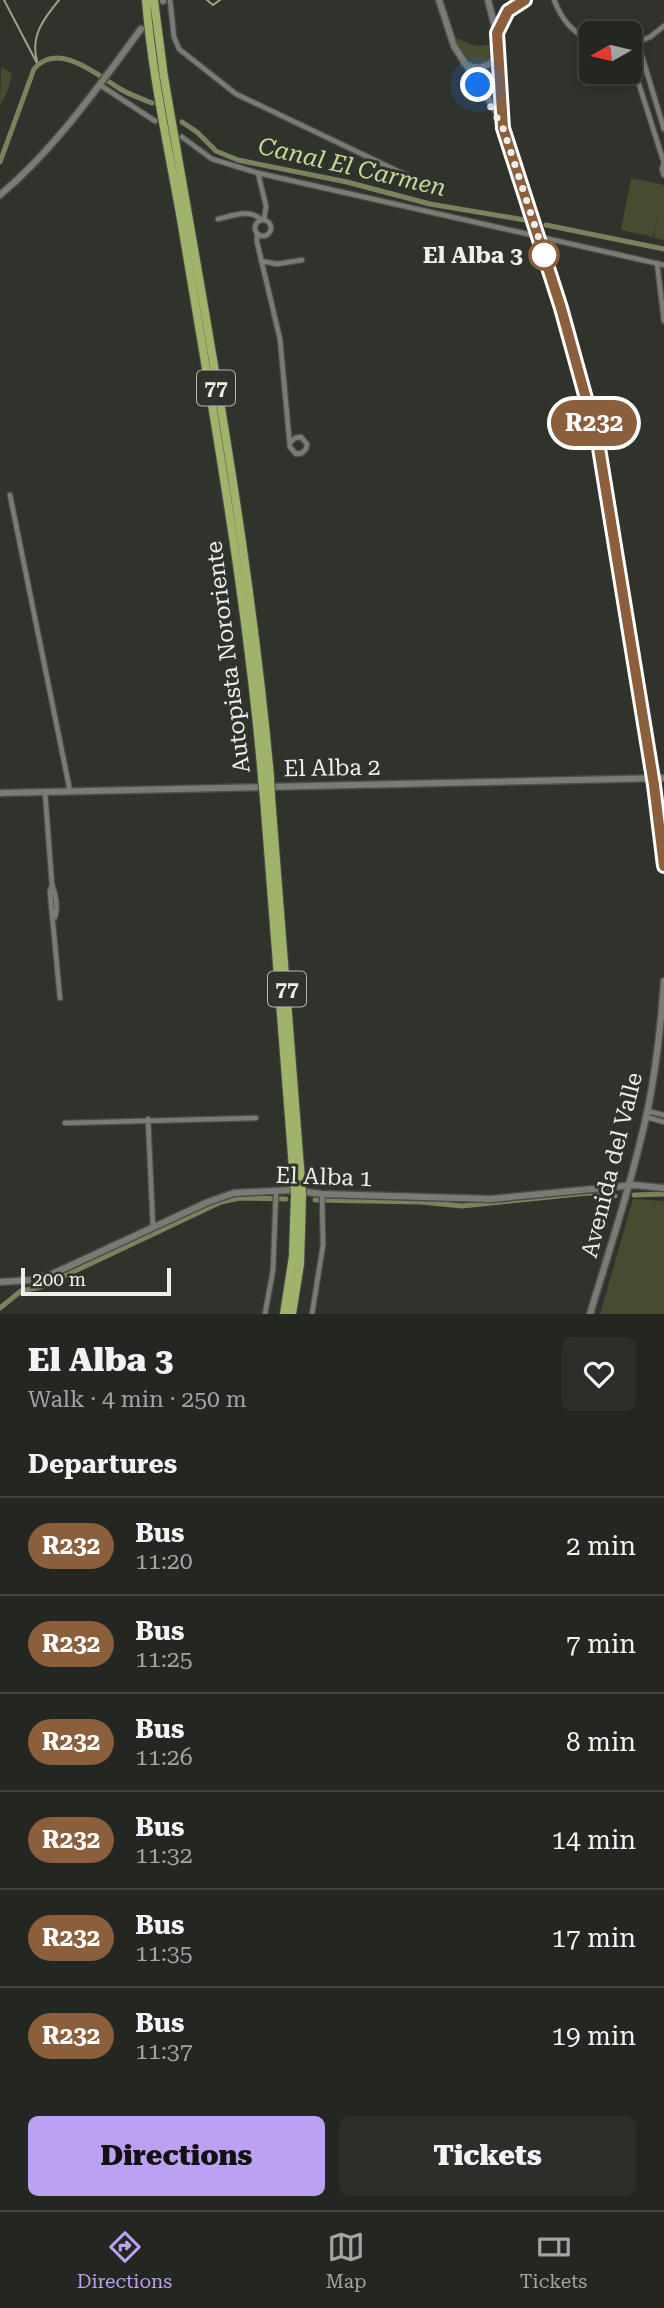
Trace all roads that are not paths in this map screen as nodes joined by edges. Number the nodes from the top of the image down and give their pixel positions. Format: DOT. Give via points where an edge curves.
graph roads {
  1 [pos="146,0"];
  2 [pos="154,0"];
  3 [pos="170,0"];
  4 [pos="439,0"];
  5 [pos="488,0"];
  6 [pos="525,0"];
  7 [pos="554,0"];
  8 [pos="664,26"];
  9 [pos="141,29"];
  10 [pos="497,33"];
  11 [pos="579,34"];
  12 [pos="642,40"];
  13 [pos="499,52"];
  14 [pos="642,57"];
  15 [pos="463,61"];
  16 [pos="645,67"];
  17 [pos="642,75"];
  18 [pos="103,81"];
  19 [pos="639,84"];
  20 [pos="155,121"];
  21 [pos="503,128"];
  22 [pos="664,129"];
  23 [pos="182,138"];
  24 [pos="664,163"];
  25 [pos="258,173"];
  26 [pos="664,175"];
  27 [pos="408,176"];
  28 [pos="0,195"];
  29 [pos="218,219"];
  30 [pos="262,220"];
  31 [pos="257,234"];
  32 [pos="536,237"];
  33 [pos="302,260"];
  34 [pos="261,261"];
  35 [pos="657,263"];
  36 [pos="664,265"];
  37 [pos="664,321"];
  38 [pos="291,442"];
  39 [pos="10,495"];
  40 [pos="266,777"];
  41 [pos="653,778"];
  42 [pos="664,778"];
  43 [pos="70,791"];
  44 [pos="46,792"];
  45 [pos="0,793"];
  46 [pos="664,866"];
  47 [pos="664,981"];
  48 [pos="60,998"];
  49 [pos="646,1114"];
  50 [pos="664,1115"];
  51 [pos="256,1118"];
  52 [pos="148,1119"];
  53 [pos="664,1122"];
  54 [pos="65,1123"];
  55 [pos="628,1185"];
  56 [pos="664,1188"];
  57 [pos="276,1194"];
  58 [pos="298,1195"];
  59 [pos="322,1197"];
  60 [pos="153,1227"];
  61 [pos="0,1282"];
  62 [pos="265,1314"];
  63 [pos="284,1314"];
  64 [pos="292,1314"];
  65 [pos="312,1314"];
  66 [pos="590,1314"];
  1 -- 40 [label="highway, Autopista Nororiente / 77" via="244,610"];
  2 -- 40 [label="highway, Autopista Nororiente / 77" via="251,607"];
  3 -- 27 [label="street" via="179,49 236,94"];
  4 -- 15 [label="street" via="450,38"];
  5 -- 10 [label="street"];
  6 -- 10 [label="street" via="508,11"];
  7 -- 11 [label="street" via="562,19"];
  8 -- 12 [label="street"];
  9 -- 18 [label="street"];
  10 -- 13 [label="street"];
  13 -- 15 [label="street" via="483,67"];
  13 -- 21 [label="street"];
  14 -- 16 [label="street"];
  15 -- 21 [label="street"];
  16 -- 17 [label="street"];
  16 -- 22 [label="street"];
  18 -- 20 [label="street"];
  18 -- 28 [label="street" via="40,156"];
  19 -- 24 [label="street"];
  21 -- 32 [label="street"];
  23 -- 25 [label="street" via="212,159"];
  24 -- 26 [label="street"];
  25 -- 30 [label="street" via="266,206"];
  25 -- 32 [label="street"];
  29 -- 30 [label="street" via="250,213"];
  30 -- 31 [label="street"];
  30 -- 31 [label="street" via="270,230"];
  31 -- 34 [label="street"];
  32 -- 35 [label="street"];
  32 -- 41 [label="street" via="589,400"];
  33 -- 34 [label="street"];
  34 -- 38 [label="street" via="280,339"];
  35 -- 36 [label="street"];
  35 -- 37 [label="street"];
  39 -- 43 [label="street"];
  40 -- 58 [label="highway, Autopista Nororiente / 77, bridge"];
  41 -- 42 [label="street, El Alba 2"];
  41 -- 43 [label="street, El Alba 2"];
  41 -- 46 [label="street"];
  43 -- 44 [label="street, El Alba 2"];
  44 -- 45 [label="street, El Alba 2"];
  44 -- 48 [label="street"];
  47 -- 49 [label="street, Avenida del Valle"];
  49 -- 50 [label="street"];
  49 -- 53 [label="street"];
  49 -- 55 [label="street, Avenida del Valle"];
  51 -- 52 [label="street"];
  52 -- 54 [label="street"];
  52 -- 60 [label="street"];
  55 -- 56 [label="street, El Alba 1"];
  55 -- 59 [label="street, El Alba 1" via="491,1199"];
  55 -- 66 [label="street, Avenida del Valle"];
  57 -- 59 [label="street, El Alba 1" via="308,1191"];
  57 -- 60 [label="street, El Alba 1" via="228,1195"];
  57 -- 62 [label="street" via="273,1270"];
  58 -- 63 [label="highway, Autopista Nororiente / 77"];
  58 -- 64 [label="highway, Autopista Nororiente / 77" via="300,1264"];
  59 -- 65 [label="street" via="323,1245"];
  60 -- 61 [label="street, El Alba 1" via="48,1276"];
}
